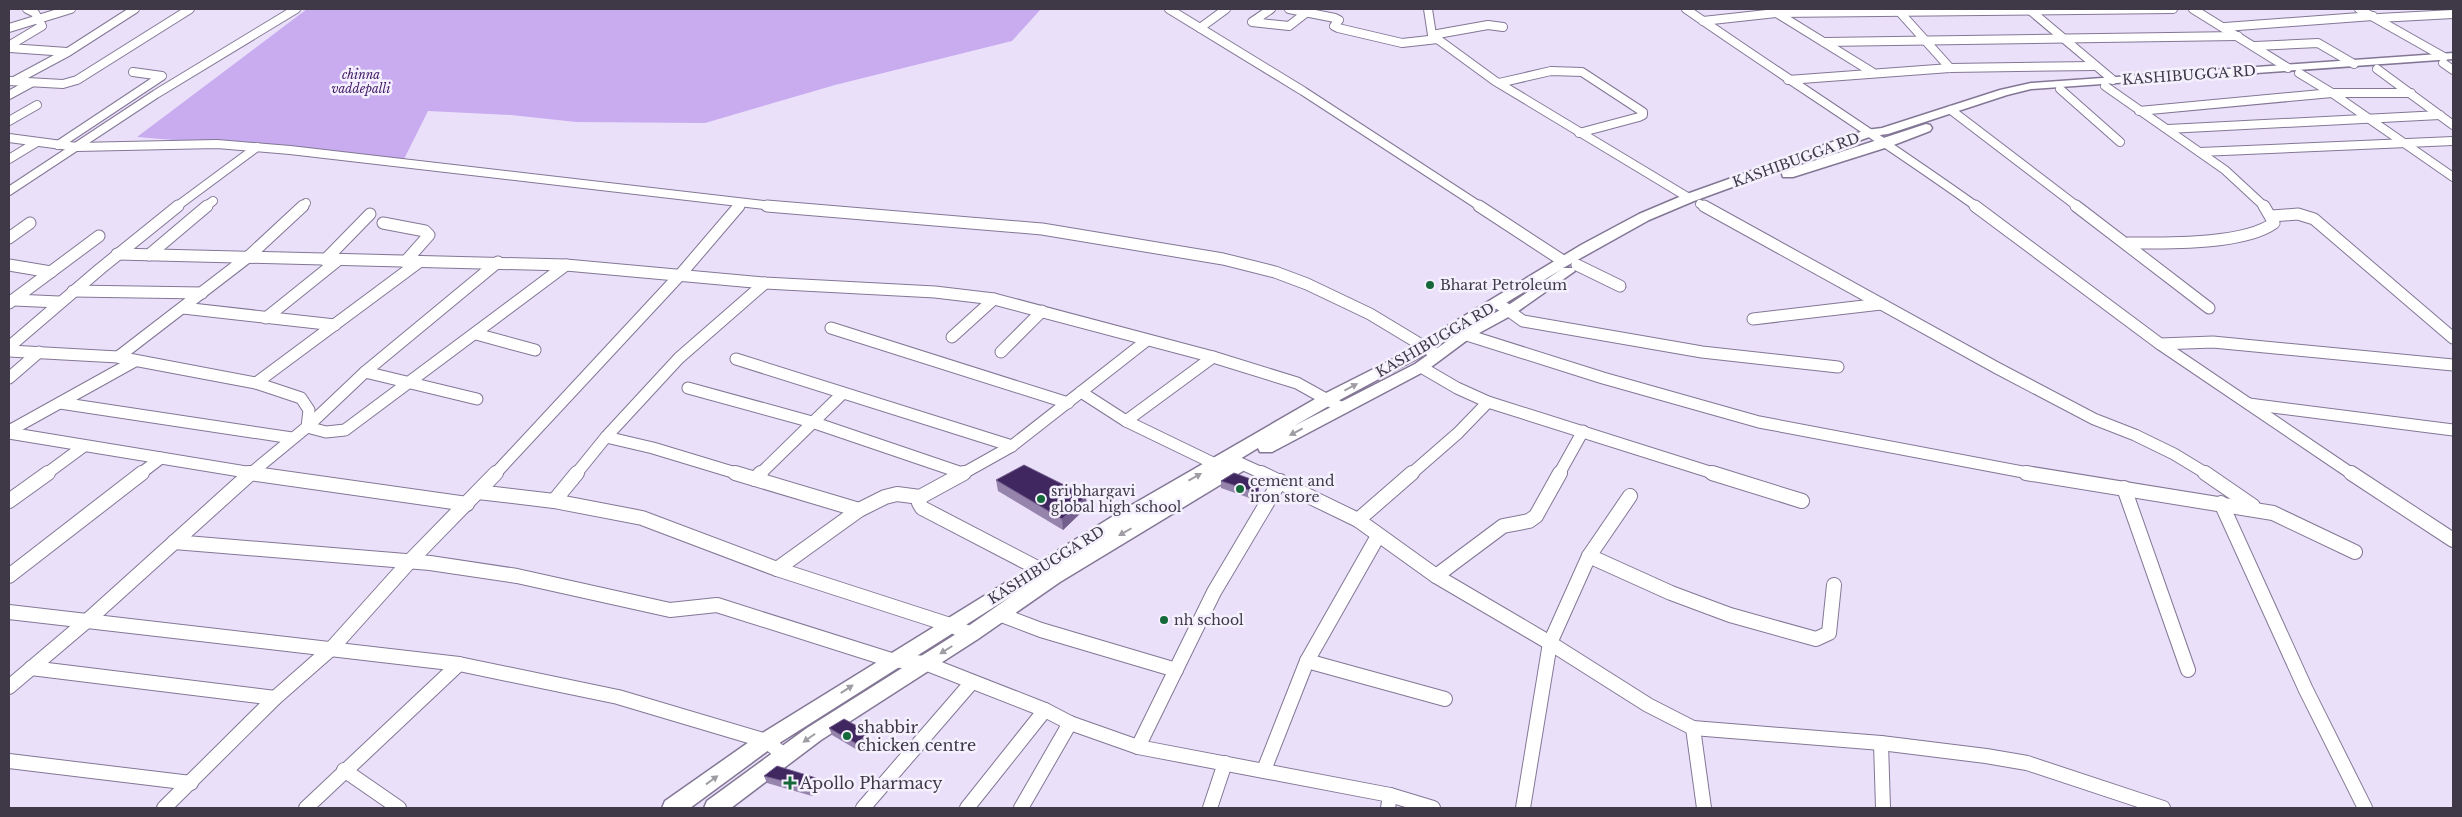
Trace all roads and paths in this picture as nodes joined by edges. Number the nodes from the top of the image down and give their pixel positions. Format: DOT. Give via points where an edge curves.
graph roads {
  1 [pos="28,9"];
  2 [pos="71,9"];
  3 [pos="135,9"];
  4 [pos="190,9"];
  5 [pos="296,9"];
  6 [pos="1169,9"];
  7 [pos="1226,9"];
  8 [pos="1271,9"];
  9 [pos="1289,9"];
  10 [pos="1330,9"];
  11 [pos="1428,9"];
  12 [pos="1686,9"];
  13 [pos="2173,9"];
  14 [pos="2193,9"];
  15 [pos="2359,9"];
  16 [pos="1898,10"];
  17 [pos="1999,10"];
  18 [pos="1773,11"];
  19 [pos="2031,11"];
  20 [pos="1307,12"];
  21 [pos="2453,14"];
  22 [pos="1322,15"];
  23 [pos="2376,17"];
  24 [pos="40,19"];
  25 [pos="1703,21"];
  26 [pos="1503,27"];
  27 [pos="2225,27"];
  28 [pos="9,28"];
  29 [pos="1200,28"];
  30 [pos="2238,36"];
  31 [pos="1435,37"];
  32 [pos="2063,38"];
  33 [pos="1925,39"];
  34 [pos="1824,42"];
  35 [pos="2255,46"];
  36 [pos="68,52"];
  37 [pos="2449,62"];
  38 [pos="2354,64"];
  39 [pos="2095,66"];
  40 [pos="1950,68"];
  41 [pos="2376,68"];
  42 [pos="2293,71"];
  43 [pos="133,72"];
  44 [pos="1872,72"];
  45 [pos="1788,80"];
  46 [pos="12,81"];
  47 [pos="31,83"];
  48 [pos="1499,83"];
  49 [pos="2109,83"];
  50 [pos="2060,90"];
  51 [pos="2332,93"];
  52 [pos="2411,93"];
  53 [pos="9,96"];
  54 [pos="37,105"];
  55 [pos="2139,111"];
  56 [pos="1955,113"];
  57 [pos="2440,115"];
  58 [pos="2367,117"];
  59 [pos="9,121"];
  60 [pos="2453,125"];
  61 [pos="2168,129"];
  62 [pos="1579,133"];
  63 [pos="1870,133"];
  64 [pos="9,138"];
  65 [pos="2453,141"];
  66 [pos="37,142"];
  67 [pos="2120,142"];
  68 [pos="2403,142"];
  69 [pos="1887,143"];
  70 [pos="58,145"];
  71 [pos="77,147"];
  72 [pos="257,147"];
  73 [pos="2200,152"];
  74 [pos="9,159"];
  75 [pos="2453,177"];
  76 [pos="9,191"];
  77 [pos="213,201"];
  78 [pos="1695,201"];
  79 [pos="306,203"];
  80 [pos="741,204"];
  81 [pos="370,214"];
  82 [pos="2272,216"];
  83 [pos="30,223"];
  84 [pos="383,223"];
  85 [pos="99,236"];
  86 [pos="9,238"];
  87 [pos="2128,243"];
  88 [pos="118,254"];
  89 [pos="149,256"];
  90 [pos="248,257"];
  91 [pos="325,260"];
  92 [pos="337,261"];
  93 [pos="405,262"];
  94 [pos="419,262"];
  95 [pos="498,262"];
  96 [pos="1570,263"];
  97 [pos="9,265"];
  98 [pos="566,265"];
  99 [pos="51,272"];
  100 [pos="680,275"];
  101 [pos="765,282"];
  102 [pos="1620,286"];
  103 [pos="73,291"];
  104 [pos="202,293"];
  105 [pos="994,299"];
  106 [pos="11,302"];
  107 [pos="59,302"];
  108 [pos="1881,304"];
  109 [pos="1504,307"];
  110 [pos="183,308"];
  111 [pos="2209,308"];
  112 [pos="1042,311"];
  113 [pos="266,318"];
  114 [pos="1753,319"];
  115 [pos="335,326"];
  116 [pos="831,328"];
  117 [pos="1458,332"];
  118 [pos="476,334"];
  119 [pos="952,337"];
  120 [pos="2453,338"];
  121 [pos="1146,341"];
  122 [pos="2160,344"];
  123 [pos="9,347"];
  124 [pos="535,350"];
  125 [pos="9,351"];
  126 [pos="1431,351"];
  127 [pos="39,352"];
  128 [pos="1002,352"];
  129 [pos="118,357"];
  130 [pos="1213,357"];
  131 [pos="736,359"];
  132 [pos="135,361"];
  133 [pos="2453,365"];
  134 [pos="1421,366"];
  135 [pos="1838,367"];
  136 [pos="365,372"];
  137 [pos="9,378"];
  138 [pos="256,383"];
  139 [pos="406,383"];
  140 [pos="688,388"];
  141 [pos="1081,392"];
  142 [pos="843,394"];
  143 [pos="1328,399"];
  144 [pos="477,400"];
  145 [pos="1488,402"];
  146 [pos="60,403"];
  147 [pos="1068,403"];
  148 [pos="2246,404"];
  149 [pos="1342,408"];
  150 [pos="1126,421"];
  151 [pos="812,422"];
  152 [pos="307,427"];
  153 [pos="2453,430"];
  154 [pos="1583,431"];
  155 [pos="9,432"];
  156 [pos="606,437"];
  157 [pos="292,438"];
  158 [pos="84,446"];
  159 [pos="1012,446"];
  160 [pos="161,458"];
  161 [pos="1229,463"];
  162 [pos="251,473"];
  163 [pos="962,473"];
  164 [pos="755,479"];
  165 [pos="1280,481"];
  166 [pos="2124,488"];
  167 [pos="478,492"];
  168 [pos="1630,496"];
  169 [pos="920,497"];
  170 [pos="554,501"];
  171 [pos="1802,501"];
  172 [pos="9,502"];
  173 [pos="2221,503"];
  174 [pos="467,504"];
  175 [pos="2256,508"];
  176 [pos="860,510"];
  177 [pos="1358,520"];
  178 [pos="1378,536"];
  179 [pos="2453,540"];
  180 [pos="174,542"];
  181 [pos="2356,552"];
  182 [pos="1589,556"];
  183 [pos="410,561"];
  184 [pos="777,568"];
  185 [pos="1046,573"];
  186 [pos="9,576"];
  187 [pos="1436,576"];
  188 [pos="1834,585"];
  189 [pos="9,612"];
  190 [pos="999,614"];
  191 [pos="88,620"];
  192 [pos="950,625"];
  193 [pos="971,634"];
  194 [pos="1550,642"];
  195 [pos="332,648"];
  196 [pos="891,660"];
  197 [pos="1308,661"];
  198 [pos="925,663"];
  199 [pos="459,664"];
  200 [pos="31,668"];
  201 [pos="1176,670"];
  202 [pos="2188,670"];
  203 [pos="972,682"];
  204 [pos="9,687"];
  205 [pos="275,698"];
  206 [pos="1445,699"];
  207 [pos="1045,710"];
  208 [pos="1070,723"];
  209 [pos="1693,728"];
  210 [pos="766,741"];
  211 [pos="1881,743"];
  212 [pos="1138,747"];
  213 [pos="784,756"];
  214 [pos="9,761"];
  215 [pos="1225,763"];
  216 [pos="344,770"];
  217 [pos="1264,770"];
  218 [pos="191,783"];
  219 [pos="1389,801"];
  220 [pos="164,808"];
  221 [pos="306,808"];
  222 [pos="399,808"];
  223 [pos="673,808"];
  224 [pos="715,808"];
  225 [pos="863,808"];
  226 [pos="967,808"];
  227 [pos="1021,808"];
  228 [pos="1210,808"];
  229 [pos="1433,808"];
  230 [pos="1523,808"];
  231 [pos="1704,808"];
  232 [pos="1883,808"];
  233 [pos="2163,808"];
  234 [pos="2365,808"];
  1 -- 24 [label="street"];
  2 -- 24 [label="street"];
  3 -- 36 [label="street"];
  4 -- 47 [label="street" via="77,80 63,84"];
  5 -- 71 [label="street" via="156,94"];
  6 -- 29 [label="street"];
  7 -- 29 [label="street"];
  8 -- 20 [label="street" via="1252,22 1289,26"];
  9 -- 20 [label="street"];
  10 -- 22 [label="street"];
  11 -- 31 [label="street" via="1429,26"];
  12 -- 25 [label="street"];
  13 -- 19 [label="street"];
  14 -- 27 [label="street"];
  15 -- 23 [label="street"];
  16 -- 17 [label="street"];
  16 -- 18 [label="street"];
  16 -- 33 [label="street"];
  17 -- 19 [label="street"];
  18 -- 25 [label="street"];
  18 -- 34 [label="street"];
  19 -- 32 [label="street"];
  20 -- 22 [label="street"];
  21 -- 23 [label="street"];
  22 -- 31 [label="street" via="1338,18 1339,22 1334,26 1338,28 1402,43"];
  23 -- 27 [label="street"];
  23 -- 37 [label="street"];
  24 -- 28 [label="street"];
  24 -- 36 [label="street" via="42,26 10,48"];
  25 -- 45 [label="street"];
  26 -- 31 [label="street" via="1488,25"];
  27 -- 30 [label="street"];
  29 -- 96 [label="street"];
  30 -- 32 [label="street"];
  30 -- 35 [label="street"];
  31 -- 48 [label="street"];
  32 -- 33 [label="street"];
  32 -- 39 [label="street"];
  33 -- 34 [label="street"];
  33 -- 40 [label="street"];
  34 -- 44 [label="street"];
  35 -- 38 [label="street" via="2318,43"];
  35 -- 42 [label="street"];
  36 -- 46 [label="street"];
  37 -- 38 [label="main road, KASHIBUGGA RD"];
  37 -- 41 [label="main road, KASHIBUGGA RD"];
  38 -- 42 [label="main road, KASHIBUGGA RD"];
  39 -- 40 [label="street"];
  39 -- 49 [label="street"];
  40 -- 44 [label="street"];
  41 -- 42 [label="main road, KASHIBUGGA RD"];
  41 -- 52 [label="street"];
  42 -- 49 [label="main road, KASHIBUGGA RD"];
  42 -- 51 [label="street"];
  43 -- 70 [label="street" via="162,76"];
  44 -- 45 [label="street"];
  45 -- 63 [label="street"];
  46 -- 47 [label="street"];
  47 -- 53 [label="street"];
  48 -- 62 [label="street"];
  48 -- 62 [label="street" via="1560,70 1576,70 1643,112 1639,117"];
  49 -- 50 [label="main road, KASHIBUGGA RD"];
  49 -- 55 [label="street"];
  49 -- 56 [label="main road, KASHIBUGGA RD" via="2031,86"];
  50 -- 56 [label="main road, KASHIBUGGA RD" via="2014,96"];
  50 -- 67 [label="street"];
  51 -- 52 [label="street"];
  51 -- 55 [label="street"];
  51 -- 58 [label="street"];
  52 -- 57 [label="street"];
  54 -- 59 [label="street"];
  55 -- 61 [label="street"];
  56 -- 63 [label="main road, KASHIBUGGA RD"];
  56 -- 69 [label="main road, KASHIBUGGA RD"];
  56 -- 87 [label="street"];
  57 -- 58 [label="street"];
  57 -- 60 [label="street"];
  58 -- 61 [label="street"];
  58 -- 68 [label="street"];
  61 -- 73 [label="street"];
  62 -- 78 [label="street"];
  63 -- 69 [label="street"];
  63 -- 78 [label="main road, KASHIBUGGA RD"];
  64 -- 66 [label="street"];
  65 -- 68 [label="street"];
  66 -- 70 [label="street"];
  66 -- 74 [label="street"];
  68 -- 73 [label="street"];
  68 -- 75 [label="street"];
  69 -- 78 [label="main road, KASHIBUGGA RD"];
  69 -- 122 [label="street" via="2014,233"];
  70 -- 71 [label="street"];
  71 -- 72 [label="street" via="208,144"];
  71 -- 76 [label="street"];
  72 -- 80 [label="street"];
  72 -- 88 [label="street"];
  73 -- 82 [label="street" via="2245,188"];
  77 -- 89 [label="street"];
  78 -- 96 [label="main road, KASHIBUGGA RD"];
  78 -- 108 [label="street"];
  79 -- 90 [label="street"];
  80 -- 100 [label="street"];
  80 -- 126 [label="street" via="1042,229 1223,259 1307,284 1370,314"];
  81 -- 91 [label="street"];
  82 -- 87 [label="street" via="2274,223 2271,227 2244,234"];
  82 -- 120 [label="street" via="2298,214 2314,219"];
  83 -- 86 [label="street"];
  84 -- 93 [label="street" via="425,231 429,235"];
  85 -- 99 [label="street"];
  87 -- 111 [label="street"];
  88 -- 89 [label="street"];
  88 -- 103 [label="street"];
  89 -- 90 [label="street"];
  90 -- 91 [label="street"];
  90 -- 104 [label="street"];
  91 -- 92 [label="street"];
  92 -- 93 [label="street"];
  92 -- 113 [label="street"];
  93 -- 94 [label="street"];
  94 -- 95 [label="street"];
  94 -- 115 [label="street"];
  95 -- 98 [label="street"];
  95 -- 136 [label="street"];
  96 -- 102 [label="street"];
  96 -- 109 [label="main road, KASHIBUGGA RD"];
  97 -- 99 [label="street"];
  98 -- 100 [label="street"];
  98 -- 118 [label="street"];
  99 -- 106 [label="street"];
  100 -- 101 [label="street"];
  100 -- 167 [label="street"];
  101 -- 105 [label="street" via="935,292"];
  101 -- 156 [label="street" via="679,358"];
  103 -- 104 [label="street"];
  103 -- 107 [label="street"];
  104 -- 110 [label="street"];
  105 -- 112 [label="street"];
  105 -- 119 [label="street"];
  106 -- 107 [label="street"];
  107 -- 123 [label="street"];
  108 -- 114 [label="street"];
  108 -- 175 [label="street" via="2094,419 2174,454"];
  109 -- 117 [label="main road, KASHIBUGGA RD"];
  109 -- 135 [label="street" via="1523,321 1702,352"];
  110 -- 113 [label="street"];
  110 -- 129 [label="street"];
  112 -- 121 [label="street"];
  112 -- 128 [label="street"];
  113 -- 115 [label="street"];
  115 -- 138 [label="street"];
  116 -- 147 [label="street"];
  117 -- 126 [label="main road, KASHIBUGGA RD"];
  117 -- 166 [label="street" via="1603,378 1759,422 1997,468"];
  118 -- 124 [label="street"];
  118 -- 139 [label="street"];
  121 -- 130 [label="street"];
  121 -- 141 [label="street"];
  122 -- 133 [label="street" via="2213,342"];
  122 -- 148 [label="street"];
  125 -- 127 [label="street"];
  126 -- 134 [label="main road, KASHIBUGGA RD"];
  143 -- 126 [label="main road, KASHIBUGGA RD, one-way"];
  127 -- 129 [label="street"];
  127 -- 137 [label="street"];
  129 -- 132 [label="street"];
  130 -- 143 [label="street" via="1297,383"];
  130 -- 150 [label="street"];
  131 -- 142 [label="street"];
  132 -- 138 [label="street"];
  132 -- 146 [label="street"];
  134 -- 145 [label="street"];
  134 -- 149 [label="main road, KASHIBUGGA RD"];
  136 -- 139 [label="street"];
  136 -- 152 [label="street"];
  138 -- 152 [label="street" via="301,398 309,410"];
  139 -- 144 [label="street"];
  139 -- 152 [label="street" via="345,430 328,434"];
  140 -- 151 [label="street"];
  141 -- 147 [label="street"];
  141 -- 150 [label="street"];
  142 -- 151 [label="street"];
  142 -- 159 [label="street"];
  143 -- 149 [label="street"];
  143 -- 161 [label="main road, KASHIBUGGA RD"];
  145 -- 154 [label="street"];
  145 -- 177 [label="street" via="1458,433"];
  146 -- 155 [label="street"];
  146 -- 157 [label="street"];
  147 -- 159 [label="street"];
  148 -- 153 [label="street"];
  148 -- 179 [label="street"];
  149 -- 161 [label="main road, KASHIBUGGA RD, one-way" via="1253,455"];
  150 -- 161 [label="street"];
  151 -- 163 [label="street"];
  151 -- 164 [label="street"];
  152 -- 157 [label="street"];
  154 -- 171 [label="street"];
  154 -- 187 [label="street" via="1536,516 1529,521 1503,526"];
  155 -- 158 [label="street"];
  156 -- 164 [label="street"];
  156 -- 170 [label="street"];
  157 -- 162 [label="street"];
  158 -- 160 [label="street"];
  158 -- 172 [label="street"];
  159 -- 163 [label="street"];
  160 -- 162 [label="street"];
  160 -- 186 [label="street"];
  161 -- 165 [label="street"];
  161 -- 185 [label="main road, KASHIBUGGA RD, one-way"];
  185 -- 161 [label="main road, KASHIBUGGA RD, one-way" via="1129,514"];
  162 -- 174 [label="street"];
  162 -- 180 [label="street"];
  163 -- 169 [label="street"];
  164 -- 176 [label="street"];
  165 -- 177 [label="street"];
  165 -- 201 [label="street" via="1214,592"];
  166 -- 173 [label="street"];
  166 -- 202 [label="street"];
  167 -- 170 [label="street"];
  167 -- 174 [label="street"];
  168 -- 182 [label="street"];
  169 -- 176 [label="street" via="891,495"];
  169 -- 185 [label="street" via="922,508"];
  170 -- 184 [label="street" via="642,518"];
  173 -- 175 [label="street"];
  173 -- 234 [label="street" via="2306,690"];
  174 -- 183 [label="street"];
  175 -- 181 [label="street"];
  176 -- 184 [label="street"];
  177 -- 178 [label="street"];
  178 -- 187 [label="street"];
  178 -- 197 [label="street"];
  180 -- 183 [label="street"];
  180 -- 191 [label="street"];
  182 -- 188 [label="street" via="1624,574 1734,616 1816,639 1828,633"];
  182 -- 194 [label="street"];
  183 -- 195 [label="street"];
  183 -- 196 [label="street" via="517,576 670,610 702,604 717,605"];
  184 -- 192 [label="street"];
  185 -- 190 [label="main road, KASHIBUGGA RD"];
  185 -- 192 [label="main road, KASHIBUGGA RD"];
  187 -- 194 [label="street"];
  189 -- 191 [label="street"];
  190 -- 193 [label="main road, KASHIBUGGA RD"];
  190 -- 201 [label="street" via="1040,630"];
  191 -- 195 [label="street"];
  191 -- 200 [label="street"];
  192 -- 193 [label="street"];
  192 -- 196 [label="main road, KASHIBUGGA RD"];
  193 -- 198 [label="main road, KASHIBUGGA RD, one-way"];
  194 -- 209 [label="street" via="1648,705"];
  194 -- 230 [label="street"];
  195 -- 199 [label="street"];
  195 -- 205 [label="street"];
  196 -- 198 [label="street"];
  210 -- 196 [label="main road, KASHIBUGGA RD, one-way"];
  197 -- 206 [label="street"];
  197 -- 217 [label="street"];
  198 -- 203 [label="street"];
  198 -- 213 [label="main road, KASHIBUGGA RD, one-way"];
  199 -- 210 [label="street" via="618,697"];
  199 -- 216 [label="street"];
  200 -- 204 [label="street"];
  200 -- 205 [label="street"];
  201 -- 212 [label="street"];
  203 -- 207 [label="street"];
  203 -- 225 [label="street"];
  205 -- 218 [label="street"];
  207 -- 208 [label="street"];
  207 -- 226 [label="street"];
  208 -- 212 [label="street"];
  208 -- 227 [label="street"];
  209 -- 211 [label="street"];
  209 -- 231 [label="street"];
  210 -- 213 [label="street"];
  223 -- 210 [label="main road, KASHIBUGGA RD, one-way"];
  211 -- 232 [label="street"];
  211 -- 233 [label="street" via="2027,763"];
  212 -- 215 [label="street"];
  213 -- 224 [label="main road, KASHIBUGGA RD"];
  214 -- 218 [label="street"];
  215 -- 217 [label="street"];
  215 -- 228 [label="street"];
  216 -- 221 [label="street"];
  216 -- 222 [label="street"];
  217 -- 219 [label="street"];
  218 -- 220 [label="street"];
  219 -- 229 [label="street"];
}
